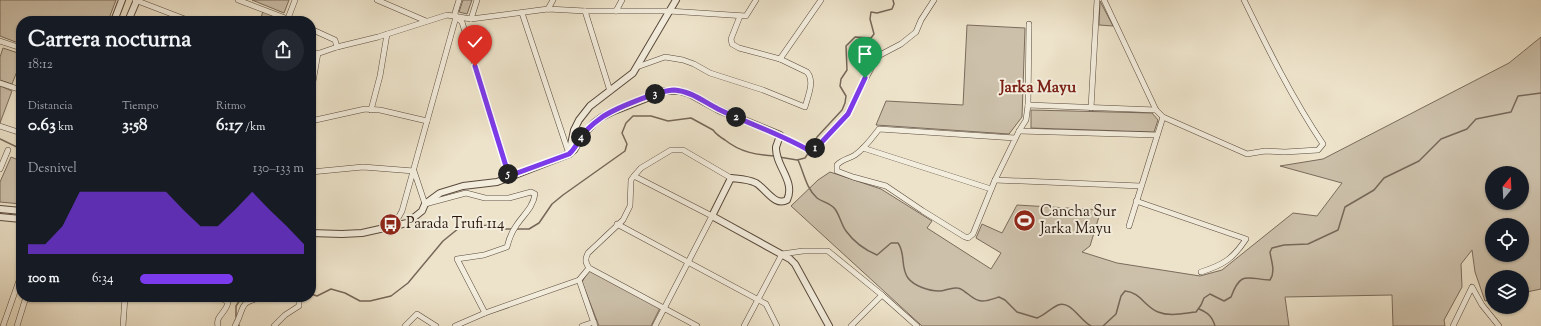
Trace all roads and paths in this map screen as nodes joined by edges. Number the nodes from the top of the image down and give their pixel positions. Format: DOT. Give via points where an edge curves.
graph roads {
  1 [pos="122,0"];
  2 [pos="136,0"];
  3 [pos="238,0"];
  4 [pos="295,0"];
  5 [pos="377,0"];
  6 [pos="459,0"];
  7 [pos="477,0"];
  8 [pos="553,0"];
  9 [pos="622,0"];
  10 [pos="676,0"];
  11 [pos="756,0"];
  12 [pos="821,0"];
  13 [pos="934,0"];
  14 [pos="1097,0"];
  15 [pos="1104,0"];
  16 [pos="1244,0"];
  17 [pos="548,9"];
  18 [pos="585,11"];
  19 [pos="616,11"];
  20 [pos="669,11"];
  21 [pos="522,12"];
  22 [pos="456,15"];
  23 [pos="116,16"];
  24 [pos="130,16"];
  25 [pos="177,16"];
  26 [pos="279,16"];
  27 [pos="290,16"];
  28 [pos="740,16"];
  29 [pos="471,19"];
  30 [pos="426,21"];
  31 [pos="1029,24"];
  32 [pos="316,31"];
  33 [pos="387,34"];
  34 [pos="0,41"];
  35 [pos="16,46"];
  36 [pos="337,47"];
  37 [pos="318,53"];
  38 [pos="780,59"];
  39 [pos="316,64"];
  40 [pos="637,67"];
  41 [pos="0,83"];
  42 [pos="16,88"];
  43 [pos="610,91"];
  44 [pos="1028,105"];
  45 [pos="1091,108"];
  46 [pos="371,110"];
  47 [pos="1156,110"];
  48 [pos="1163,117"];
  49 [pos="316,120"];
  50 [pos="427,121"];
  51 [pos="0,126"];
  52 [pos="16,131"];
  53 [pos="1019,131"];
  54 [pos="780,135"];
  55 [pos="1157,135"];
  56 [pos="1015,138"];
  57 [pos="863,148"];
  58 [pos="8,150"];
  59 [pos="569,154"];
  60 [pos="0,169"];
  61 [pos="414,171"];
  62 [pos="316,172"];
  63 [pos="509,176"];
  64 [pos="634,176"];
  65 [pos="731,178"];
  66 [pos="995,180"];
  67 [pos="1141,186"];
  68 [pos="991,190"];
  69 [pos="1136,201"];
  70 [pos="425,204"];
  71 [pos="0,209"];
  72 [pos="16,211"];
  73 [pos="712,216"];
  74 [pos="0,217"];
  75 [pos="16,219"];
  76 [pos="618,224"];
  77 [pos="1129,226"];
  78 [pos="393,227"];
  79 [pos="316,233"];
  80 [pos="782,254"];
  81 [pos="688,262"];
  82 [pos="589,268"];
  83 [pos="1201,272"];
  84 [pos="579,280"];
  85 [pos="16,289"];
  86 [pos="882,295"];
  87 [pos="758,300"];
  88 [pos="24,302"];
  89 [pos="125,302"];
  90 [pos="228,302"];
  91 [pos="247,302"];
  92 [pos="299,302"];
  93 [pos="664,308"];
  94 [pos="485,313"];
  95 [pos="594,324"];
  96 [pos="3,326"];
  97 [pos="16,326"];
  98 [pos="123,326"];
  99 [pos="218,326"];
  100 [pos="235,326"];
  101 [pos="274,326"];
  102 [pos="405,326"];
  103 [pos="436,326"];
  104 [pos="455,326"];
  105 [pos="582,326"];
  106 [pos="655,326"];
  107 [pos="697,326"];
  108 [pos="744,326"];
  109 [pos="777,326"];
  110 [pos="829,326"];
  111 [pos="851,326"];
  112 [pos="917,326"];
  113 [pos="1452,326"];
  114 [pos="1499,326"];
  1 -- 23 [label="street"];
  2 -- 24 [label="street"];
  2 -- 25 [label="street"];
  3 -- 26 [label="street"];
  4 -- 27 [label="street"];
  5 -- 30 [label="street"];
  6 -- 22 [label="street"];
  7 -- 29 [label="street"];
  8 -- 17 [label="street"];
  9 -- 19 [label="street"];
  10 -- 20 [label="street"];
  11 -- 28 [label="street" via="746,16"];
  12 -- 38 [label="street"];
  13 -- 54 [label="street" via="916,32 875,60 848,114 818,146 810,151"];
  14 -- 45 [label="street"];
  15 -- 47 [label="street"];
  16 -- 48 [label="street" via="1283,79 1323,144 1318,150 1247,154"];
  17 -- 18 [label="street"];
  17 -- 21 [label="street"];
  18 -- 19 [label="street"];
  18 -- 43 [label="street"];
  19 -- 20 [label="street"];
  20 -- 28 [label="street"];
  20 -- 40 [label="street"];
  21 -- 29 [label="street"];
  21 -- 59 [label="street"];
  22 -- 29 [label="street"];
  22 -- 30 [label="street"];
  22 -- 50 [label="street"];
  22 -- 63 [label="street" via="462,22"];
  28 -- 38 [label="street" via="731,39 732,44"];
  30 -- 33 [label="street"];
  31 -- 44 [label="street"];
  32 -- 36 [label="street" via="335,40"];
  33 -- 36 [label="street"];
  33 -- 46 [label="street"];
  34 -- 35 [label="street"];
  36 -- 37 [label="street"];
  37 -- 39 [label="street"];
  38 -- 40 [label="street" via="810,75 812,81 805,107 678,59 665,57"];
  40 -- 43 [label="street"];
  41 -- 42 [label="street"];
  43 -- 59 [label="street" via="590,106 579,120"];
  44 -- 45 [label="street"];
  44 -- 53 [label="street" via="1026,120"];
  45 -- 47 [label="street"];
  46 -- 49 [label="street"];
  46 -- 50 [label="street"];
  47 -- 48 [label="street"];
  48 -- 55 [label="street"];
  50 -- 61 [label="street"];
  51 -- 52 [label="street"];
  53 -- 55 [label="street"];
  53 -- 56 [label="street"];
  54 -- 59 [label="street" via="719,110 690,94 672,90 614,111 594,123"];
  54 -- 65 [label="street" via="776,148 789,186 787,200 778,202 757,184 749,180"];
  55 -- 67 [label="street"];
  56 -- 57 [label="street" via="879,129"];
  56 -- 66 [label="street"];
  57 -- 68 [label="street"];
  57 -- 68 [label="street" via="841,161 837,165 837,170 886,186 968,238 973,234"];
  58 -- 60 [label="street"];
  59 -- 63 [label="street"];
  61 -- 62 [label="street" via="363,167"];
  61 -- 70 [label="street"];
  61 -- 78 [label="street" via="402,211"];
  63 -- 70 [label="street" via="497,182 463,186 440,193"];
  64 -- 65 [label="street" via="653,160 677,149"];
  64 -- 73 [label="street"];
  64 -- 76 [label="street" via="630,206"];
  65 -- 73 [label="street"];
  66 -- 67 [label="street"];
  66 -- 68 [label="street"];
  67 -- 69 [label="street"];
  69 -- 77 [label="street"];
  69 -- 83 [label="street" via="1246,239 1237,253 1218,267"];
  70 -- 78 [label="street" via="422,212 416,217"];
  70 -- 94 [label="street" via="466,192 485,198 508,198 531,192 535,194 530,210 516,225 507,247 484,255 456,258"];
  71 -- 72 [label="street"];
  73 -- 80 [label="street"];
  73 -- 81 [label="street"];
  74 -- 75 [label="street"];
  76 -- 81 [label="street"];
  76 -- 82 [label="street" via="588,253 585,258"];
  78 -- 79 [label="street" via="348,234"];
  80 -- 86 [label="street" via="828,251"];
  80 -- 87 [label="street"];
  80 -- 110 [label="street" via="795,264"];
  81 -- 87 [label="street"];
  81 -- 93 [label="street"];
  82 -- 84 [label="street"];
  82 -- 93 [label="street"];
  84 -- 94 [label="street"];
  84 -- 95 [label="street"];
  85 -- 96 [label="street"];
  86 -- 111 [label="street"];
  86 -- 112 [label="street"];
  87 -- 108 [label="street"];
  87 -- 109 [label="street" via="766,304"];
  88 -- 97 [label="street"];
  89 -- 98 [label="street"];
  90 -- 99 [label="street" via="217,322"];
  91 -- 100 [label="street" via="243,305"];
  92 -- 101 [label="street" via="299,306"];
  93 -- 106 [label="street"];
  93 -- 107 [label="street"];
  94 -- 104 [label="street"];
  95 -- 105 [label="street"];
  102 -- 103 [label="street" via="417,314"];
  113 -- 114 [label="street" via="1472,287 1482,305"];
}
